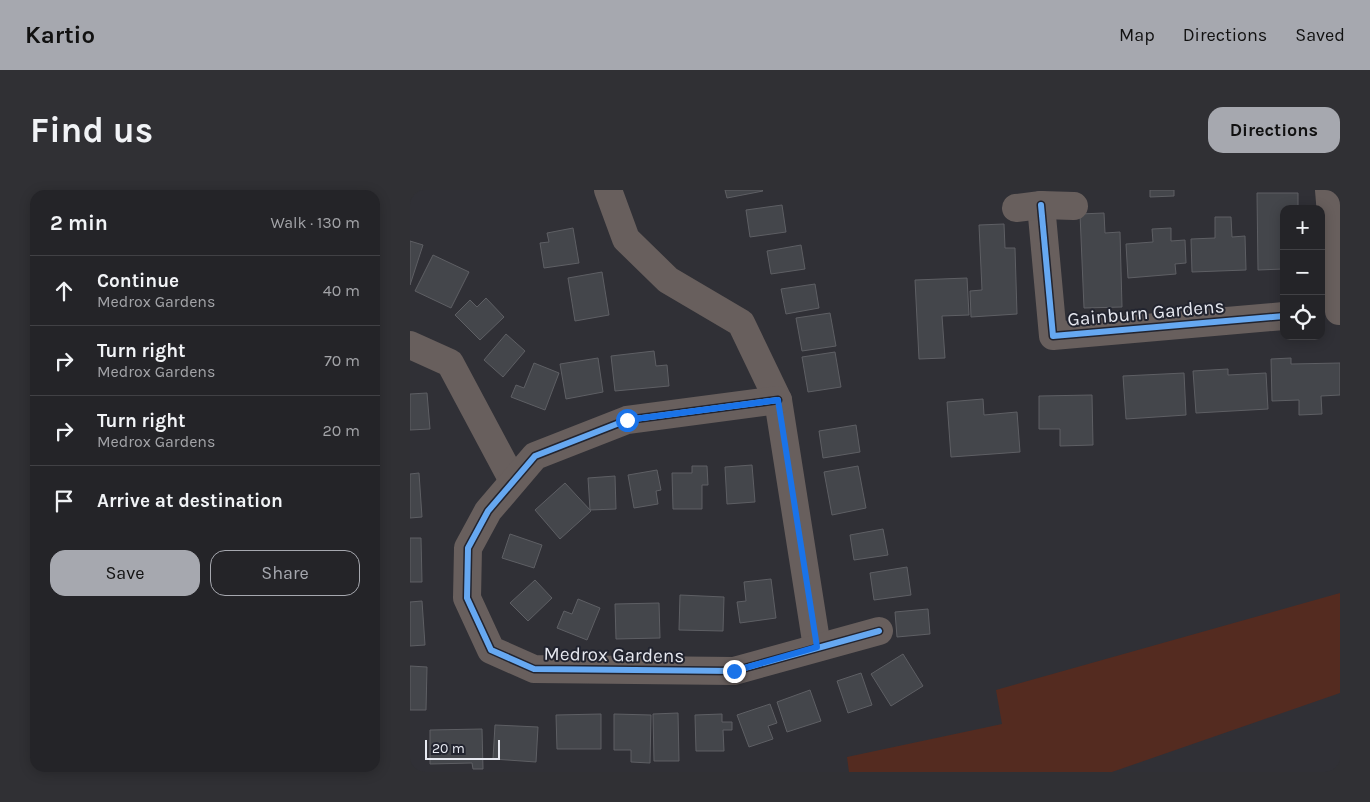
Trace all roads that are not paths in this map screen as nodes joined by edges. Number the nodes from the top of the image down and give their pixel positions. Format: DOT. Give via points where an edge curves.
graph roads {
  1 [pos="608,190"];
  2 [pos="1328,190"];
  3 [pos="1074,206"];
  4 [pos="1333,311"];
  5 [pos="1280,316"];
  6 [pos="410,345"];
  7 [pos="778,400"];
  8 [pos="514,481"];
  9 [pos="878,630"];
  10 [pos="817,647"];
  1 -- 7 [label="street" via="626,239 668,280 741,323"];
  2 -- 4 [label="street"];
  3 -- 5 [label="street, Gainburn Gardens" via="1028,207 1053,336"];
  6 -- 8 [label="street" via="450,363"];
  7 -- 8 [label="street, Medrox Gardens" via="627,420 535,456"];
  7 -- 10 [label="street"];
  8 -- 10 [label="street, Medrox Gardens" via="488,511 468,548 467,598 491,650 534,669 734,671"];
  9 -- 10 [label="street, Medrox Gardens"];
}
